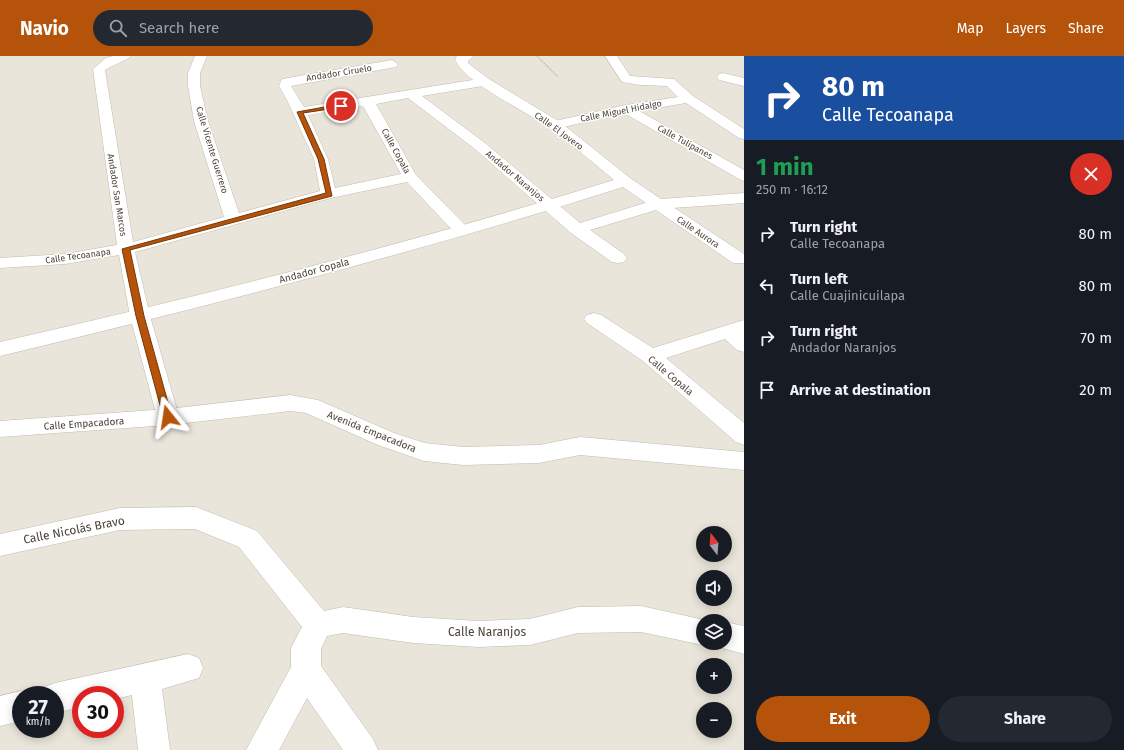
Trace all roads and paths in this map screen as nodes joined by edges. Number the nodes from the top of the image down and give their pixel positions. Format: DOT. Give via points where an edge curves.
graph roads {
  1 [pos="125,56"];
  2 [pos="201,56"];
  3 [pos="537,56"];
  4 [pos="611,56"];
  5 [pos="464,58"];
  6 [pos="392,64"];
  7 [pos="558,77"];
  8 [pos="723,77"];
  9 [pos="485,82"];
  10 [pos="744,82"];
  11 [pos="412,94"];
  12 [pos="688,99"];
  13 [pos="368,102"];
  14 [pos="626,109"];
  15 [pos="300,112"];
  16 [pos="744,123"];
  17 [pos="555,125"];
  18 [pos="730,125"];
  19 [pos="744,135"];
  20 [pos="410,176"];
  21 [pos="744,176"];
  22 [pos="625,181"];
  23 [pos="329,194"];
  24 [pos="744,198"];
  25 [pos="658,204"];
  26 [pos="550,206"];
  27 [pos="234,220"];
  28 [pos="577,229"];
  29 [pos="462,230"];
  30 [pos="126,249"];
  31 [pos="618,258"];
  32 [pos="739,259"];
  33 [pos="0,263"];
  34 [pos="140,316"];
  35 [pos="594,319"];
  36 [pos="736,329"];
  37 [pos="744,345"];
  38 [pos="0,349"];
  39 [pos="650,356"];
  40 [pos="168,417"];
  41 [pos="0,429"];
  42 [pos="744,436"];
  43 [pos="744,461"];
  44 [pos="0,545"];
  45 [pos="318,625"];
  46 [pos="696,631"];
  47 [pos="732,637"];
  48 [pos="744,640"];
  49 [pos="188,668"];
  50 [pos="306,670"];
  51 [pos="145,677"];
  52 [pos="64,696"];
  53 [pos="12,708"];
  54 [pos="0,711"];
  55 [pos="154,750"];
  56 [pos="262,750"];
  57 [pos="362,750"];
  1 -- 30 [label="street, Andador San Marcos" via="110,61 99,69"];
  2 -- 27 [label="street, Calle Vicente Guerrero" via="194,73 194,86 200,114"];
  3 -- 7 [label="path"];
  4 -- 12 [label="street" via="626,79 670,82"];
  5 -- 9 [label="street, Calle El Jovero" via="463,65"];
  6 -- 15 [label="street, Andador Ciruelo" via="286,82 285,86"];
  8 -- 10 [label="street"];
  9 -- 11 [label="street"];
  9 -- 17 [label="street, Calle El Jovero"];
  11 -- 13 [label="street"];
  11 -- 26 [label="street, Andador Naranjos" via="480,146"];
  12 -- 14 [label="street, Calle Miguel Hidalgo"];
  12 -- 18 [label="street"];
  13 -- 15 [label="street"];
  13 -- 20 [label="street, Calle Copala"];
  14 -- 17 [label="street, Calle Miguel Hidalgo"];
  14 -- 21 [label="street, Calle Tulipanes"];
  15 -- 23 [label="street" via="321,159"];
  16 -- 18 [label="street"];
  17 -- 22 [label="street, Calle El Jovero"];
  18 -- 19 [label="street"];
  20 -- 23 [label="street, Calle Tecoanapa"];
  20 -- 29 [label="street, Calle Copala"];
  22 -- 25 [label="street, Calle El Jovero"];
  22 -- 26 [label="street, Andador Copala"];
  23 -- 27 [label="street, Calle Tecoanapa"];
  24 -- 25 [label="street"];
  25 -- 28 [label="street"];
  25 -- 32 [label="street, Calle Aurora"];
  26 -- 28 [label="street, Andador Naranjos"];
  26 -- 29 [label="street, Andador Copala"];
  27 -- 30 [label="street, Calle Tecoanapa"];
  28 -- 31 [label="street, Andador Naranjos"];
  29 -- 34 [label="street, Andador Copala"];
  30 -- 33 [label="street, Calle Tecoanapa" via="65,260"];
  30 -- 34 [label="street, Andador San Marcos"];
  34 -- 38 [label="street, Andador Copala"];
  34 -- 40 [label="street, Andador San Marcos"];
  35 -- 39 [label="street, Calle Copala"];
  36 -- 37 [label="street"];
  36 -- 39 [label="street"];
  39 -- 42 [label="street, Calle Copala"];
  40 -- 41 [label="street, Calle Empacadora"];
  40 -- 43 [label="street, Avenida Empacadora" via="290,403 310,406 386,439 424,452 464,456 532,454 580,446"];
  44 -- 45 [label="street, Calle Nicolás Bravo" via="120,518 196,518 248,539"];
  45 -- 46 [label="street, Calle Naranjos" via="343,620 413,630 479,634 530,632 578,620 641,619"];
  45 -- 50 [label="street" via="306,648"];
  47 -- 48 [label="street"];
  49 -- 51 [label="street"];
  50 -- 56 [label="street"];
  50 -- 57 [label="street"];
  51 -- 52 [label="street"];
  51 -- 55 [label="street"];
  53 -- 54 [label="street"];
}
